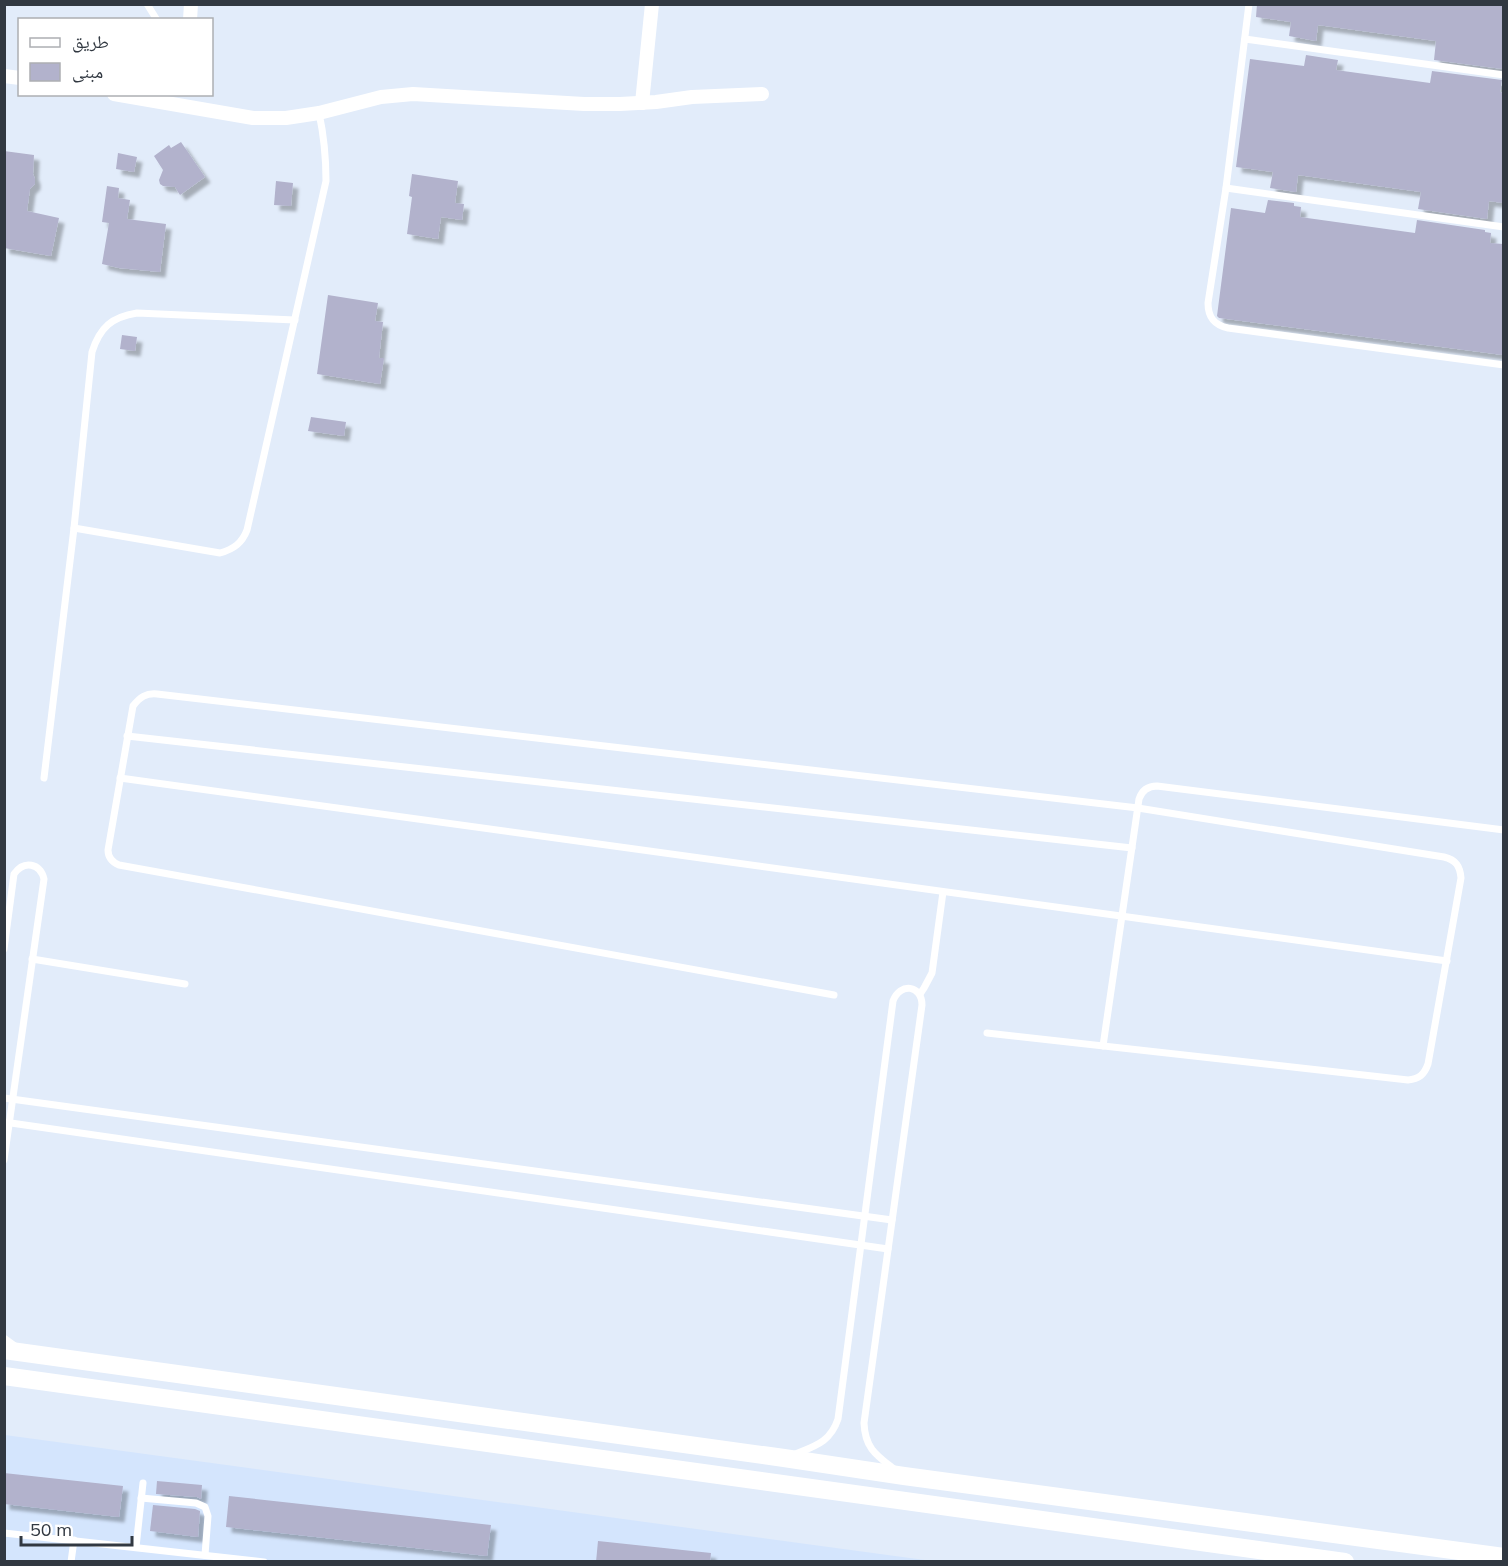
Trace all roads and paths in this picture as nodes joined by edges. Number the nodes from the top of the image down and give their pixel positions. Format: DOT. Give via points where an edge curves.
graph roads {
  1 [pos="147,4"];
  2 [pos="651,4"];
  3 [pos="1249,4"];
  4 [pos="156,18"];
  5 [pos="1245,39"];
  6 [pos="1503,75"];
  7 [pos="762,94"];
  8 [pos="125,96"];
  9 [pos="196,96"];
  10 [pos="642,103"];
  11 [pos="199,109"];
  12 [pos="319,113"];
  13 [pos="1226,188"];
  14 [pos="1503,227"];
  15 [pos="295,320"];
  16 [pos="1503,365"];
  17 [pos="74,528"];
  18 [pos="127,736"];
  19 [pos="44,777"];
  20 [pos="120,778"];
  21 [pos="1138,808"];
  22 [pos="1503,830"];
  23 [pos="1132,848"];
  24 [pos="943,891"];
  25 [pos="1122,916"];
  26 [pos="4,949"];
  27 [pos="32,959"];
  28 [pos="1447,961"];
  29 [pos="185,984"];
  30 [pos="920,994"];
  31 [pos="834,995"];
  32 [pos="987,1033"];
  33 [pos="1103,1046"];
  34 [pos="4,1098"];
  35 [pos="13,1100"];
  36 [pos="7,1123"];
  37 [pos="4,1160"];
  38 [pos="865,1217"];
  39 [pos="892,1220"];
  40 [pos="861,1245"];
  41 [pos="888,1249"];
  42 [pos="4,1338"];
  43 [pos="4,1350"];
  44 [pos="24,1353"];
  45 [pos="4,1376"];
  46 [pos="784,1458"];
  47 [pos="869,1470"];
  48 [pos="903,1476"];
  49 [pos="143,1483"];
  50 [pos="864,1495"];
  51 [pos="141,1498"];
  52 [pos="4,1533"];
  53 [pos="74,1540"];
  54 [pos="136,1547"];
  55 [pos="205,1555"];
  56 [pos="1503,1557"];
  57 [pos="71,1562"];
  58 [pos="264,1562"];
  59 [pos="1345,1562"];
  1 -- 4 [label="lane"];
  2 -- 10 [label="street"];
  3 -- 5 [label="lane"];
  5 -- 6 [label="lane"];
  5 -- 13 [label="lane"];
  7 -- 10 [label="street"];
  8 -- 11 [label="street"];
  9 -- 11 [label="street"];
  10 -- 12 [label="street" via="584,104 413,94 381,97"];
  11 -- 12 [label="street" via="253,118"];
  12 -- 15 [label="lane" via="326,181"];
  13 -- 14 [label="lane"];
  13 -- 16 [label="lane" via="1208,303 1215,323 1228,328"];
  15 -- 17 [label="lane" via="137,313 124,315 103,329 92,352"];
  15 -- 17 [label="lane" via="248,530 237,546 220,553 210,552"];
  17 -- 19 [label="lane"];
  18 -- 20 [label="lane"];
  18 -- 21 [label="lane" via="137,700 157,694"];
  18 -- 23 [label="lane"];
  20 -- 24 [label="lane"];
  20 -- 31 [label="lane" via="108,850 110,860 119,865"];
  21 -- 22 [label="lane" via="1144,790 1157,786"];
  21 -- 23 [label="lane"];
  21 -- 28 [label="lane" via="1451,859 1461,878"];
  23 -- 25 [label="lane"];
  24 -- 25 [label="lane"];
  24 -- 30 [label="lane" via="932,973"];
  25 -- 28 [label="lane"];
  25 -- 33 [label="lane"];
  26 -- 27 [label="lane" via="14,874 24,865 37,867 44,879"];
  27 -- 29 [label="lane"];
  27 -- 35 [label="lane"];
  28 -- 33 [label="lane" via="1428,1064 1426,1071 1415,1079"];
  30 -- 38 [label="lane" via="904,988 893,1001"];
  30 -- 39 [label="lane" via="922,1005"];
  32 -- 33 [label="lane"];
  34 -- 35 [label="lane"];
  35 -- 36 [label="lane"];
  35 -- 38 [label="lane"];
  36 -- 37 [label="lane"];
  36 -- 40 [label="lane"];
  38 -- 39 [label="lane"];
  38 -- 40 [label="lane"];
  39 -- 41 [label="lane"];
  40 -- 41 [label="lane"];
  40 -- 46 [label="lane" via="835,1428 822,1443"];
  41 -- 48 [label="lane" via="864,1423 873,1452"];
  42 -- 44 [label="lane"];
  43 -- 44 [label="street"];
  44 -- 46 [label="street"];
  45 -- 50 [label="street"];
  46 -- 47 [label="street"];
  47 -- 48 [label="street"];
  47 -- 50 [label="street" via="856,1482 859,1494"];
  48 -- 56 [label="street"];
  49 -- 51 [label="lane"];
  50 -- 59 [label="street"];
  51 -- 54 [label="lane"];
  51 -- 55 [label="lane" via="205,1507"];
  52 -- 53 [label="lane"];
  53 -- 54 [label="lane"];
  53 -- 57 [label="lane"];
  54 -- 55 [label="lane"];
  55 -- 58 [label="lane"];
}
